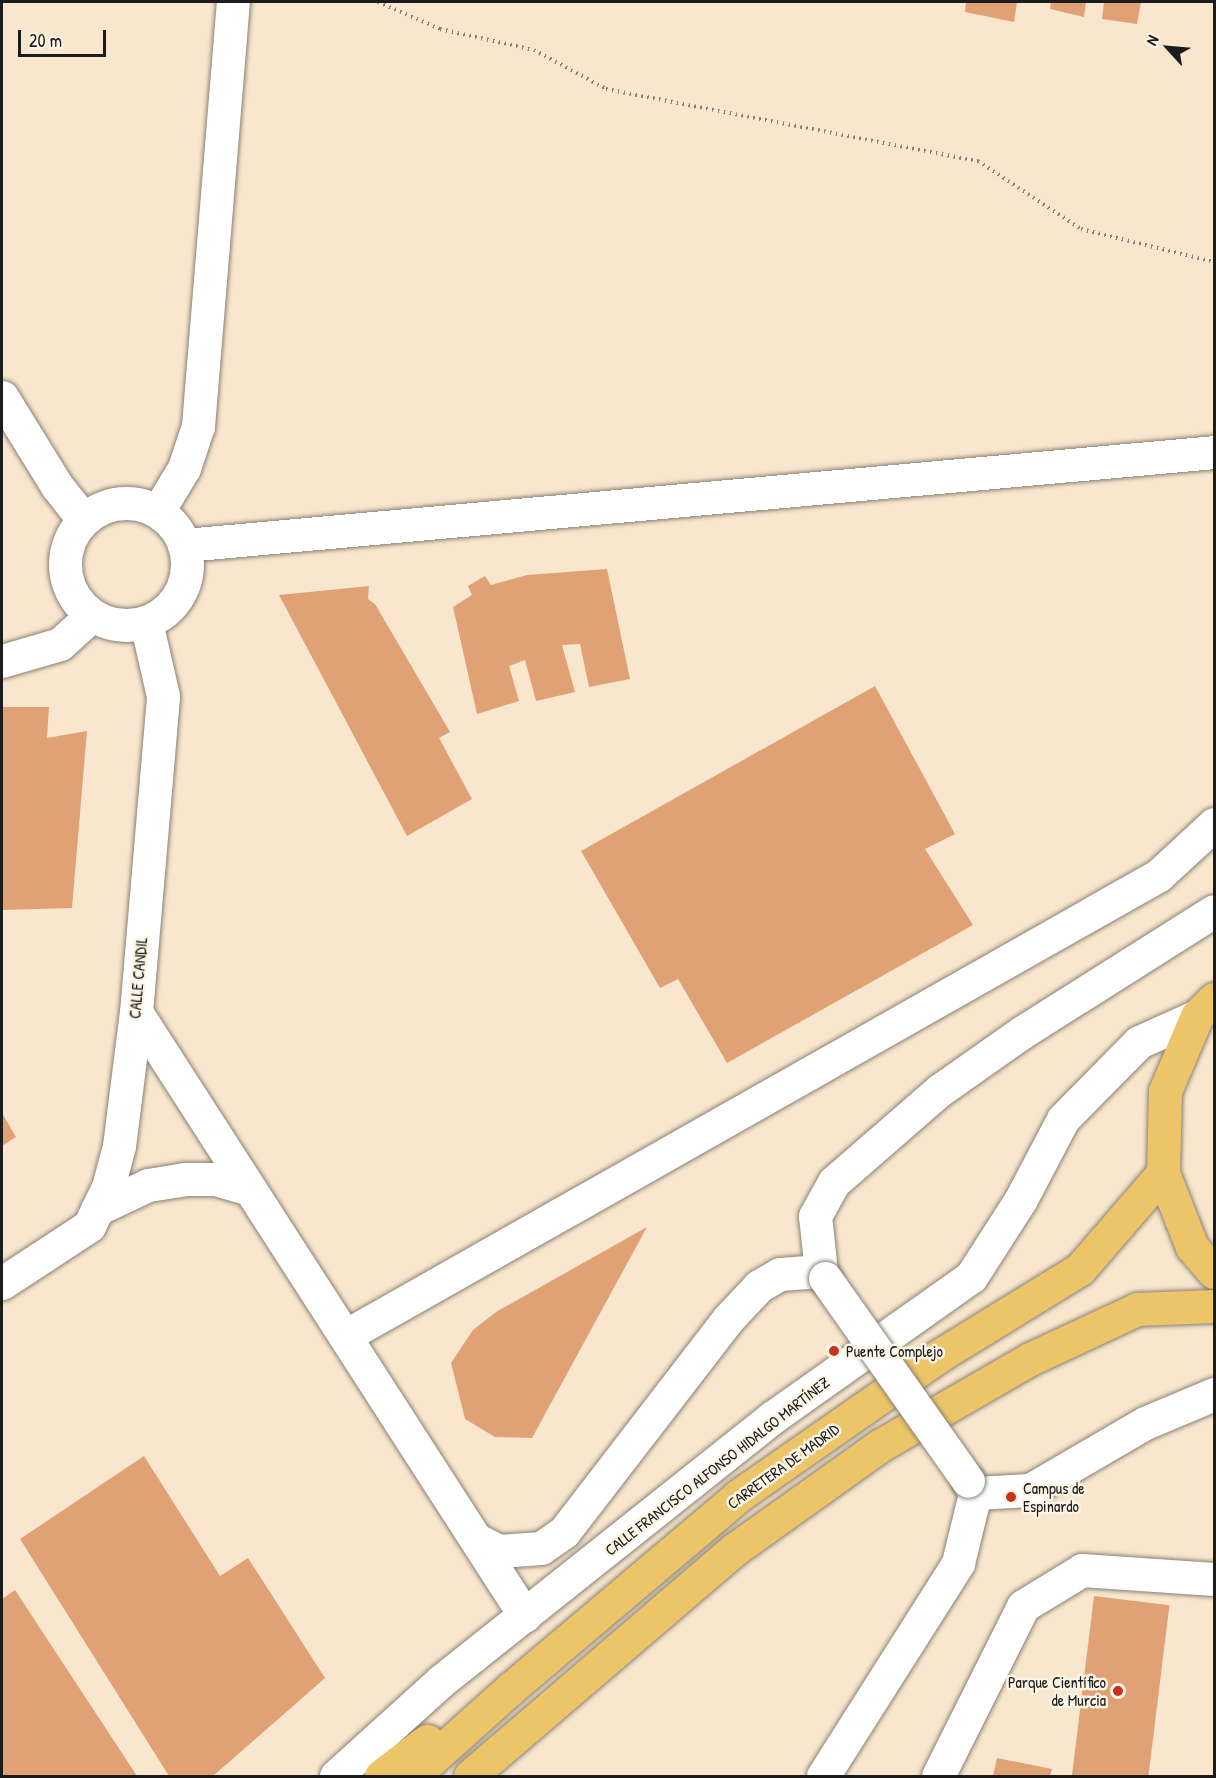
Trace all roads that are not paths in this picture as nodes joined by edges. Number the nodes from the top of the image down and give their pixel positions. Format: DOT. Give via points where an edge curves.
graph roads {
  1 [pos="233,2"];
  2 [pos="2,397"];
  3 [pos="1215,452"];
  4 [pos="158,511"];
  5 [pos="83,519"];
  6 [pos="184,545"];
  7 [pos="92,615"];
  8 [pos="146,622"];
  9 [pos="2,661"];
  10 [pos="1215,824"];
  11 [pos="1215,911"];
  12 [pos="1206,1007"];
  13 [pos="136,1012"];
  14 [pos="1163,1173"];
  15 [pos="250,1189"];
  16 [pos="98,1209"];
  17 [pos="1215,1272"];
  18 [pos="823,1275"];
  19 [pos="2,1283"];
  20 [pos="1215,1306"];
  21 [pos="345,1336"];
  22 [pos="1215,1394"];
  23 [pos="971,1487"];
  24 [pos="479,1542"];
  25 [pos="1215,1580"];
  26 [pos="525,1616"];
  27 [pos="510,1689"];
  28 [pos="336,1776"];
  29 [pos="381,1776"];
  30 [pos="413,1776"];
  31 [pos="470,1776"];
  32 [pos="823,1776"];
  33 [pos="938,1776"];
  1 -- 4 [label="street" via="198,426 184,468"];
  2 -- 5 [label="street" via="57,486"];
  3 -- 6 [label="street"];
  4 -- 5 [label="street" via="127,502 105,505"];
  4 -- 6 [label="street" via="170,520"];
  5 -- 7 [label="street" via="69,540 64,562 69,587"];
  6 -- 8 [label="street" via="187,565 182,588 168,608"];
  7 -- 8 [label="street" via="124,625"];
  7 -- 9 [label="street" via="60,644"];
  8 -- 13 [label="street, CALLE CANDIL" via="163,696"];
  10 -- 21 [label="street" via="1159,875"];
  11 -- 18 [label="street" via="1021,1033 939,1090 834,1182 815,1216"];
  12 -- 14 [label="main road" via="1165,1091"];
  12 -- 26 [label="street, CALLE FRANCISCO ALFONSO HIDALGO MARTÍNEZ" via="1139,1042 1063,1119 1021,1199 971,1277 773,1417"];
  13 -- 15 [label="street"];
  13 -- 16 [label="street, CALLE CANDIL" via="119,1146"];
  14 -- 17 [label="main road" via="1192,1247"];
  14 -- 27 [label="main road, CARRETERA DE MADRID" via="1080,1269 937,1357 738,1496"];
  15 -- 16 [label="street" via="215,1179 184,1179 148,1185"];
  15 -- 21 [label="street"];
  16 -- 19 [label="street, CALLE CANDIL" via="89,1226"];
  18 -- 23 [label="street, bridge"];
  18 -- 24 [label="street" via="780,1274 759,1286 728,1319 564,1532 541,1548 499,1551"];
  20 -- 31 [label="main road" via="1137,1309 1030,1359 881,1445 735,1549"];
  21 -- 24 [label="street"];
  22 -- 23 [label="street" via="1145,1423 1030,1490"];
  23 -- 32 [label="street" via="958,1563"];
  24 -- 26 [label="street"];
  25 -- 33 [label="street" via="1082,1570 1023,1606"];
  26 -- 28 [label="street, CALLE FRANCISCO ALFONSO HIDALGO MARTÍNEZ" via="441,1681"];
  27 -- 29 [label="main road" via="418,1746"];
  27 -- 30 [label="main road, CARRETERA DE MADRID"];
}
